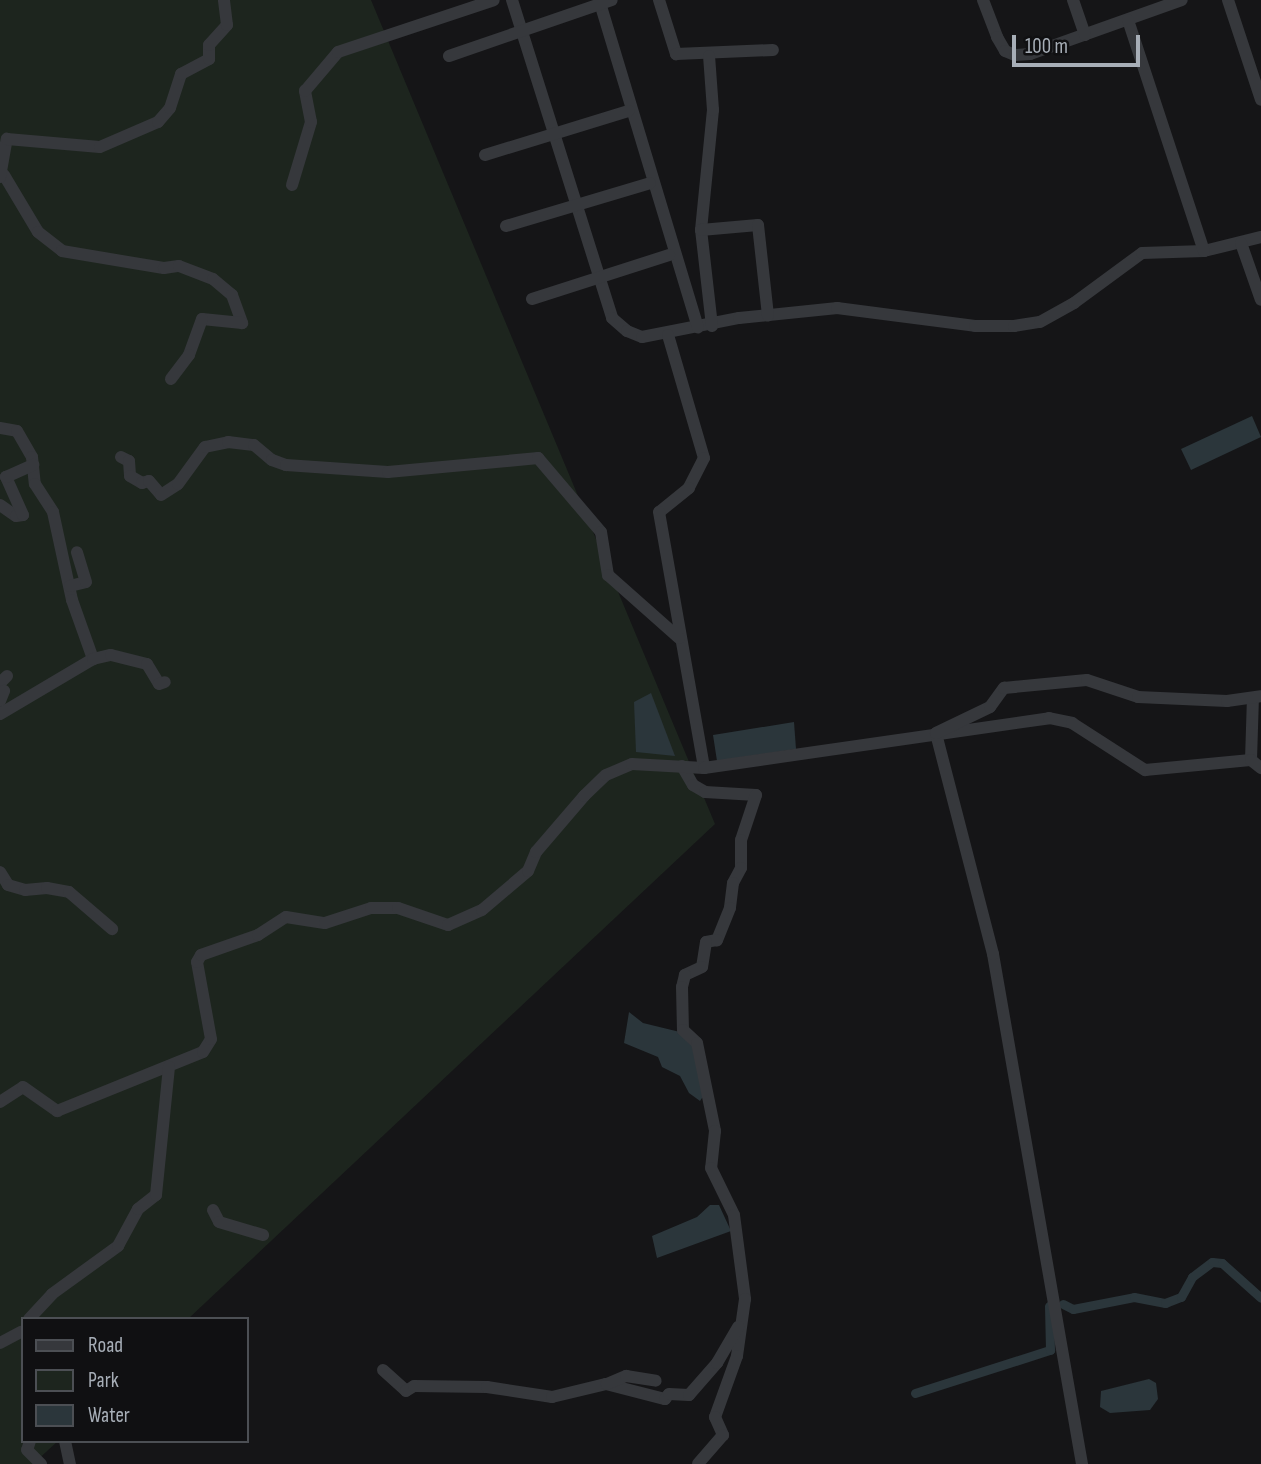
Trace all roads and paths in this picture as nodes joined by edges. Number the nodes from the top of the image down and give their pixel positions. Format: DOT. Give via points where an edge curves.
graph roads {
  1 [pos="224,0"];
  2 [pos="494,0"];
  3 [pos="512,0"];
  4 [pos="659,0"];
  5 [pos="983,0"];
  6 [pos="1073,0"];
  7 [pos="1182,0"];
  8 [pos="1228,0"];
  9 [pos="608,1"];
  10 [pos="1128,20"];
  11 [pos="522,30"];
  12 [pos="1085,35"];
  13 [pos="773,50"];
  14 [pos="449,56"];
  15 [pos="709,56"];
  16 [pos="1261,100"];
  17 [pos="628,111"];
  18 [pos="554,133"];
  19 [pos="485,155"];
  20 [pos="2,176"];
  21 [pos="650,183"];
  22 [pos="292,185"];
  23 [pos="576,204"];
  24 [pos="506,226"];
  25 [pos="701,230"];
  26 [pos="1261,237"];
  27 [pos="1241,243"];
  28 [pos="1204,251"];
  29 [pos="669,255"];
  30 [pos="599,277"];
  31 [pos="532,299"];
  32 [pos="1261,300"];
  33 [pos="768,315"];
  34 [pos="712,326"];
  35 [pos="698,328"];
  36 [pos="668,335"];
  37 [pos="171,379"];
  38 [pos="0,428"];
  39 [pos="121,457"];
  40 [pos="33,465"];
  41 [pos="0,505"];
  42 [pos="77,552"];
  43 [pos="70,586"];
  44 [pos="679,638"];
  45 [pos="93,659"];
  46 [pos="165,682"];
  47 [pos="1257,697"];
  48 [pos="0,714"];
  49 [pos="936,733"];
  50 [pos="1256,764"];
  51 [pos="682,766"];
  52 [pos="704,768"];
  53 [pos="0,872"];
  54 [pos="112,929"];
  55 [pos="169,1067"];
  56 [pos="0,1102"];
  57 [pos="213,1210"];
  58 [pos="263,1235"];
  59 [pos="32,1317"];
  60 [pos="744,1317"];
  61 [pos="21,1332"];
  62 [pos="0,1343"];
  63 [pos="383,1370"];
  64 [pos="656,1381"];
  65 [pos="607,1384"];
  66 [pos="29,1443"];
  67 [pos="65,1443"];
  68 [pos="41,1464"];
  69 [pos="70,1464"];
  70 [pos="698,1464"];
  71 [pos="1082,1464"];
  1 -- 20 [label="street" via="227,25 209,45 209,60 181,74 170,108 159,121 100,147 7,139"];
  2 -- 22 [label="street" via="338,52 305,91 311,122"];
  3 -- 11 [label="street"];
  4 -- 15 [label="street" via="676,54"];
  5 -- 12 [label="street" via="1005,51 1015,55"];
  6 -- 12 [label="street"];
  7 -- 10 [label="street"];
  8 -- 16 [label="street"];
  9 -- 11 [label="street"];
  9 -- 35 [label="street"];
  10 -- 12 [label="street"];
  10 -- 28 [label="street"];
  11 -- 14 [label="street"];
  11 -- 18 [label="street"];
  13 -- 15 [label="street"];
  15 -- 25 [label="street" via="713,110"];
  17 -- 18 [label="street"];
  18 -- 19 [label="street"];
  18 -- 23 [label="street"];
  20 -- 37 [label="street" via="38,232 62,250 164,268 179,266 213,278 232,295 242,323 202,319 189,355"];
  21 -- 23 [label="street"];
  23 -- 24 [label="street"];
  23 -- 30 [label="street"];
  25 -- 33 [label="street" via="758,225"];
  25 -- 34 [label="street" via="714,309"];
  26 -- 27 [label="street"];
  27 -- 28 [label="street"];
  27 -- 32 [label="street"];
  28 -- 33 [label="street" via="1142,253 1074,303 1040,322 1014,327 837,308"];
  29 -- 30 [label="street"];
  30 -- 31 [label="street"];
  30 -- 36 [label="street" via="612,318 627,331 642,337"];
  33 -- 34 [label="street"];
  34 -- 35 [label="street"];
  35 -- 36 [label="street"];
  36 -- 44 [label="street" via="704,458 689,488 659,512"];
  38 -- 40 [label="street" via="17,432"];
  39 -- 44 [label="street" via="129,461 130,476 142,483 149,481 161,495 178,484 205,447 228,442 254,444 272,460 286,465 388,472 538,458 601,532 608,575"];
  40 -- 41 [label="street" via="6,477 23,515 16,516"];
  40 -- 43 [label="street" via="35,484 53,512"];
  42 -- 43 [label="street" via="86,582"];
  43 -- 45 [label="street"];
  44 -- 52 [label="street"];
  45 -- 46 [label="street" via="111,655 147,664 159,684"];
  45 -- 48 [label="street"];
  47 -- 49 [label="street" via="1138,697 1087,680 1004,688 990,707"];
  47 -- 50 [label="street"];
  49 -- 50 [label="street" via="1049,718 1072,723 1145,770"];
  49 -- 52 [label="street"];
  49 -- 71 [label="street" via="993,954"];
  51 -- 52 [label="street"];
  51 -- 55 [label="street" via="647,762 606,775 536,852 528,871 482,910 456,923 429,922 398,908 371,908 325,923 286,917 258,935 201,955 197,962 211,1039 203,1052"];
  51 -- 60 [label="street" via="693,785 705,792 757,795 741,840 741,868 733,883 730,908 717,940 706,942 702,967 685,975 681,1006 683,1030 697,1043 715,1131 711,1168 734,1215"];
  53 -- 54 [label="street" via="8,885 25,890 69,892"];
  55 -- 56 [label="street" via="57,1111 23,1087"];
  55 -- 59 [label="street" via="156,1195 138,1209 118,1246 52,1294"];
  57 -- 58 [label="street" via="219,1222"];
  60 -- 65 [label="street" via="717,1363 689,1395 669,1394 665,1399"];
  60 -- 70 [label="street" via="737,1356 715,1417 723,1435"];
  61 -- 62 [label="street"];
  63 -- 65 [label="street" via="406,1391 414,1386 487,1387 552,1397"];
  64 -- 65 [label="street" via="626,1376"];
  66 -- 68 [label="street" via="27,1450"];
  67 -- 69 [label="street"];
}
